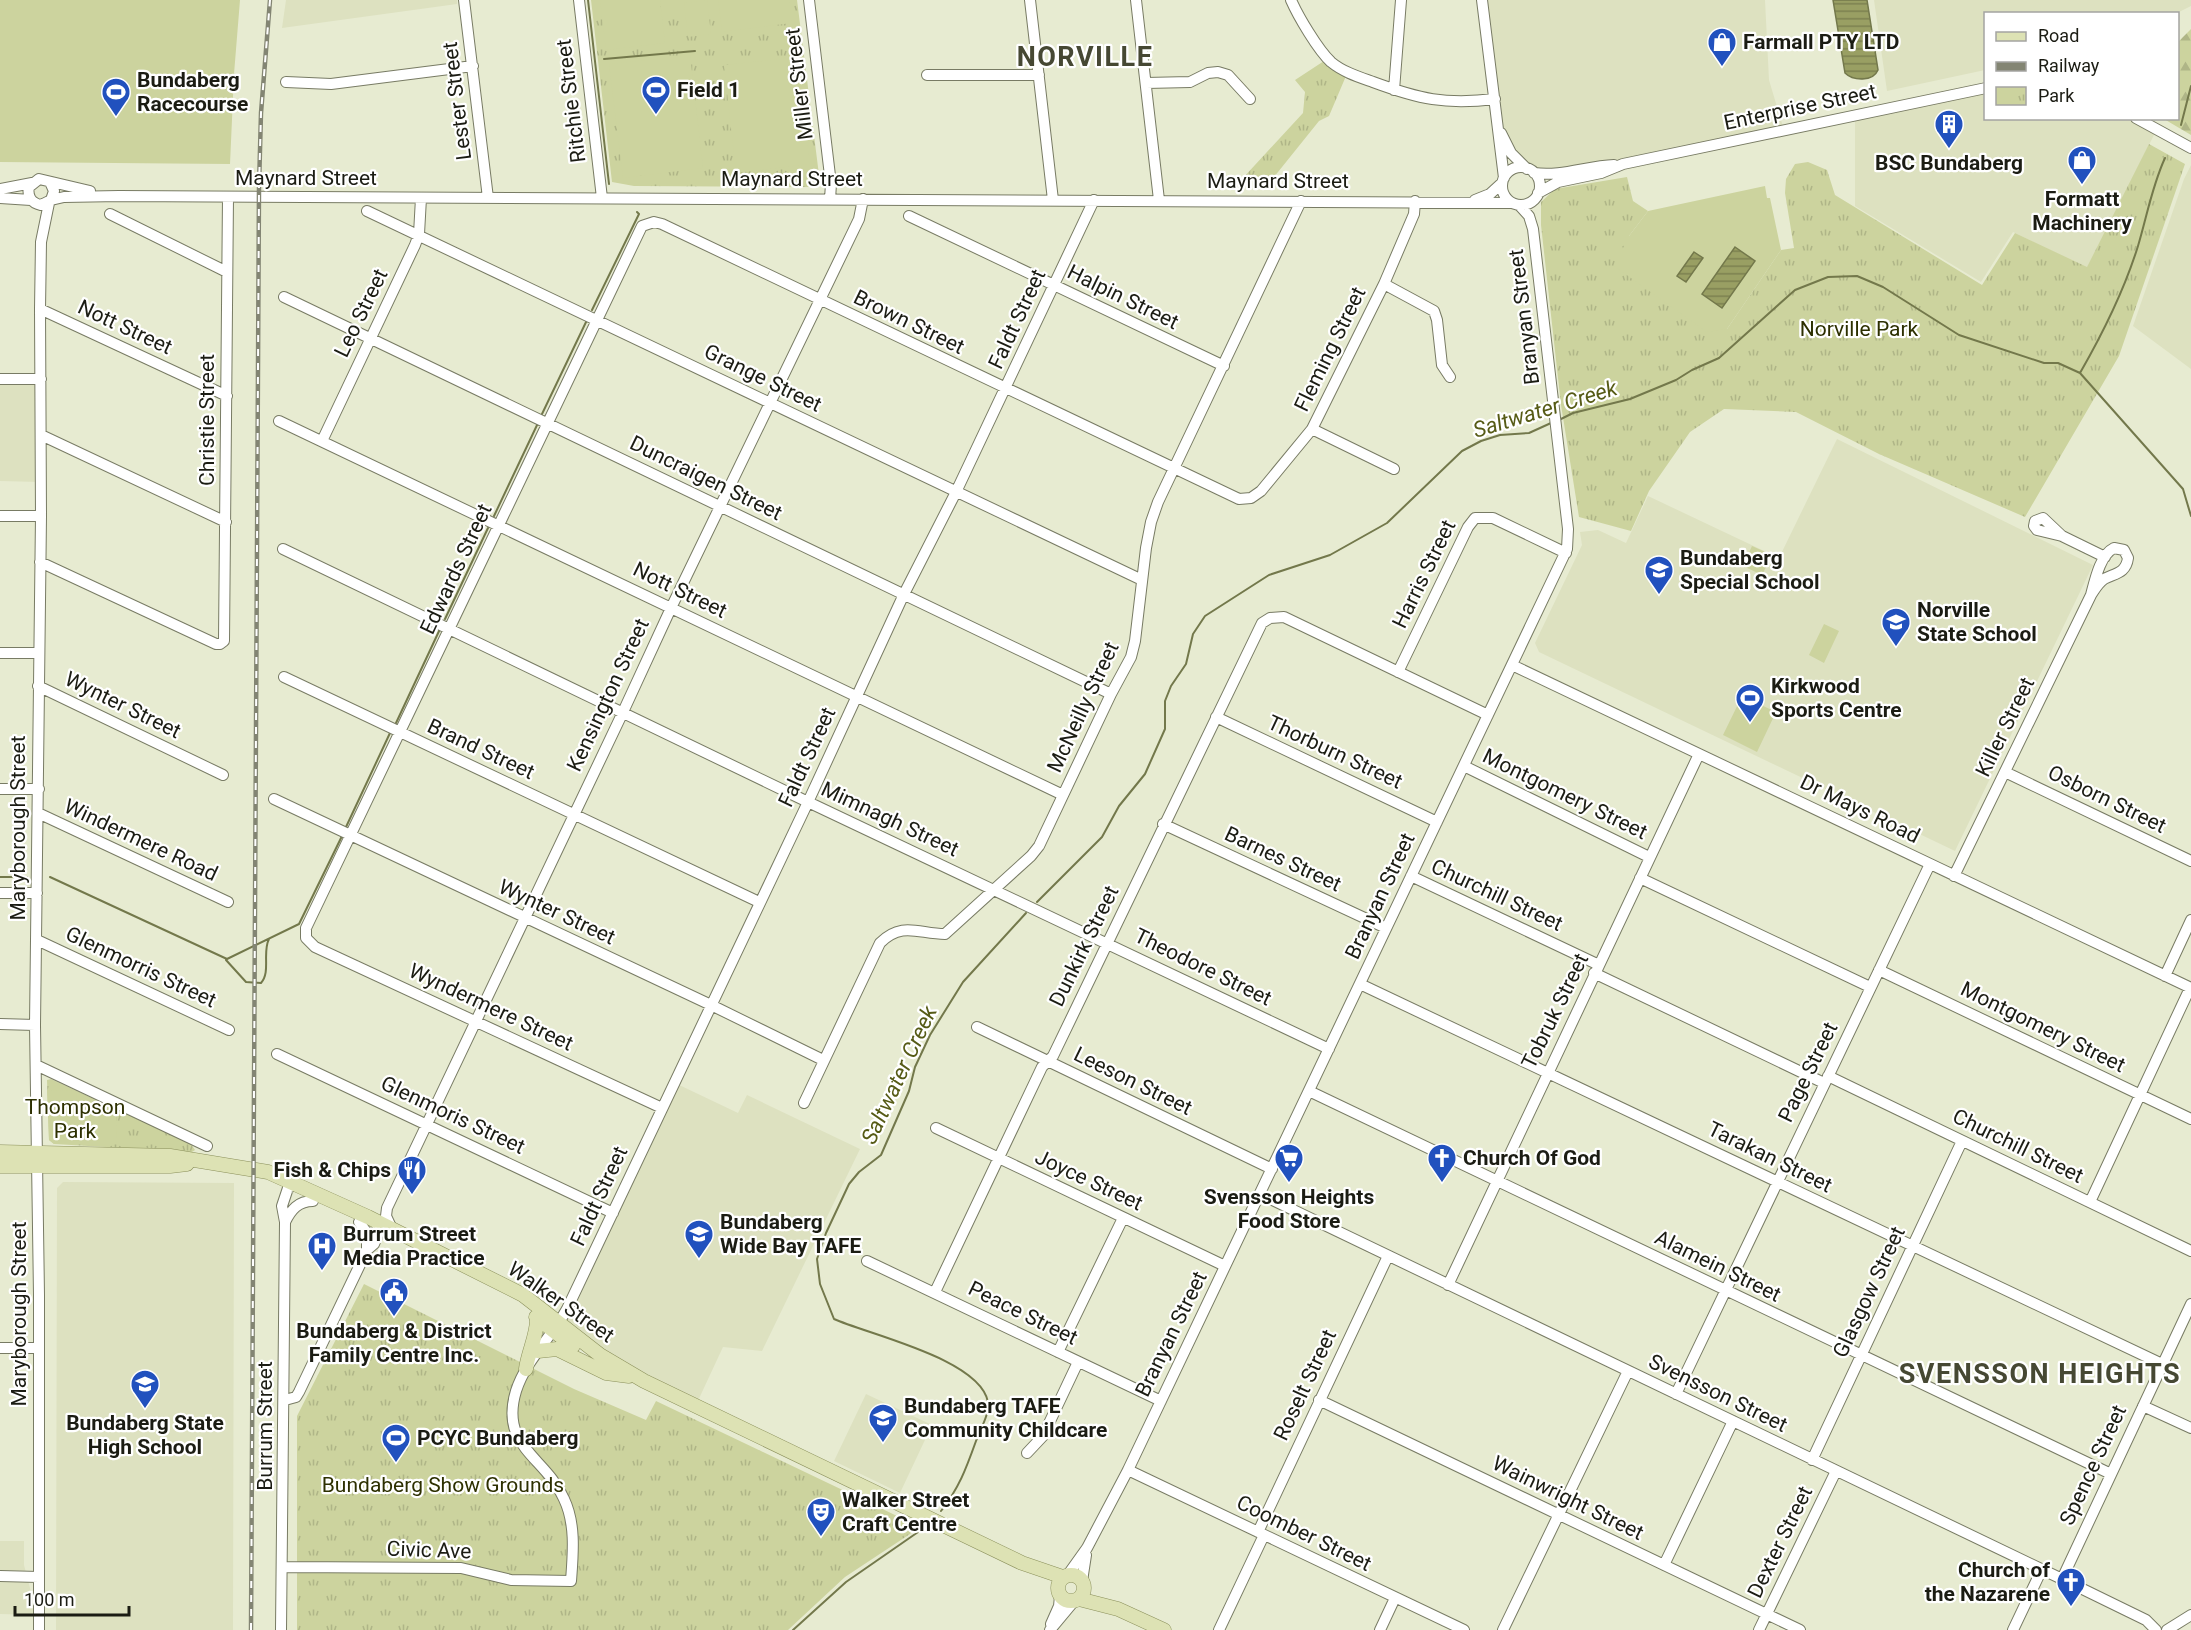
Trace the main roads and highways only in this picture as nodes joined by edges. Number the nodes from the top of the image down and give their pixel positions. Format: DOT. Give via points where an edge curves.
graph roads {
  1 [pos="0,1152"];
  2 [pos="38,1159"];
  3 [pos="0,1166"];
  4 [pos="292,1186"];
  5 [pos="375,1224"];
  6 [pos="537,1317"];
  7 [pos="556,1326"];
  8 [pos="538,1351"];
  9 [pos="526,1369"];
  10 [pos="628,1376"];
  11 [pos="644,1381"];
  12 [pos="1022,1563"];
  13 [pos="1065,1576"];
  14 [pos="1083,1583"];
  15 [pos="1059,1594"];
  16 [pos="1077,1600"];
  17 [pos="1118,1609"];
  18 [pos="1164,1630"];
  1 -- 2 [label="main road, Walker Street"];
  2 -- 3 [label="main road, Walker Street"];
  2 -- 4 [label="main road, Walker Street" via="170,1166 226,1164 268,1172"];
  4 -- 5 [label="main road, Walker Street"];
  4 -- 5 [label="main road, Walker Street" via="313,1201"];
  5 -- 6 [label="main road, Walker Street" via="504,1294"];
  5 -- 7 [label="main road, Walker Street" via="523,1295"];
  6 -- 7 [label="main road, Walker Street"];
  6 -- 9 [label="main road"];
  7 -- 10 [label="main road, Walker Street" via="583,1355"];
  7 -- 11 [label="main road, Walker Street"];
  8 -- 10 [label="main road" via="557,1349 606,1373"];
  10 -- 11 [label="main road, Walker Street"];
  11 -- 12 [label="main road, Walker Street"];
  12 -- 13 [label="main road, Walker Street"];
  12 -- 15 [label="main road, Walker Street"];
  13 -- 14 [label="main road" via="1075,1575"];
  13 -- 15 [label="main road" via="1058,1584"];
  14 -- 16 [label="main road" via="1084,1592"];
  14 -- 17 [label="main road"];
  15 -- 16 [label="main road" via="1067,1601"];
  16 -- 17 [label="main road"];
  17 -- 18 [label="main road"];
}
